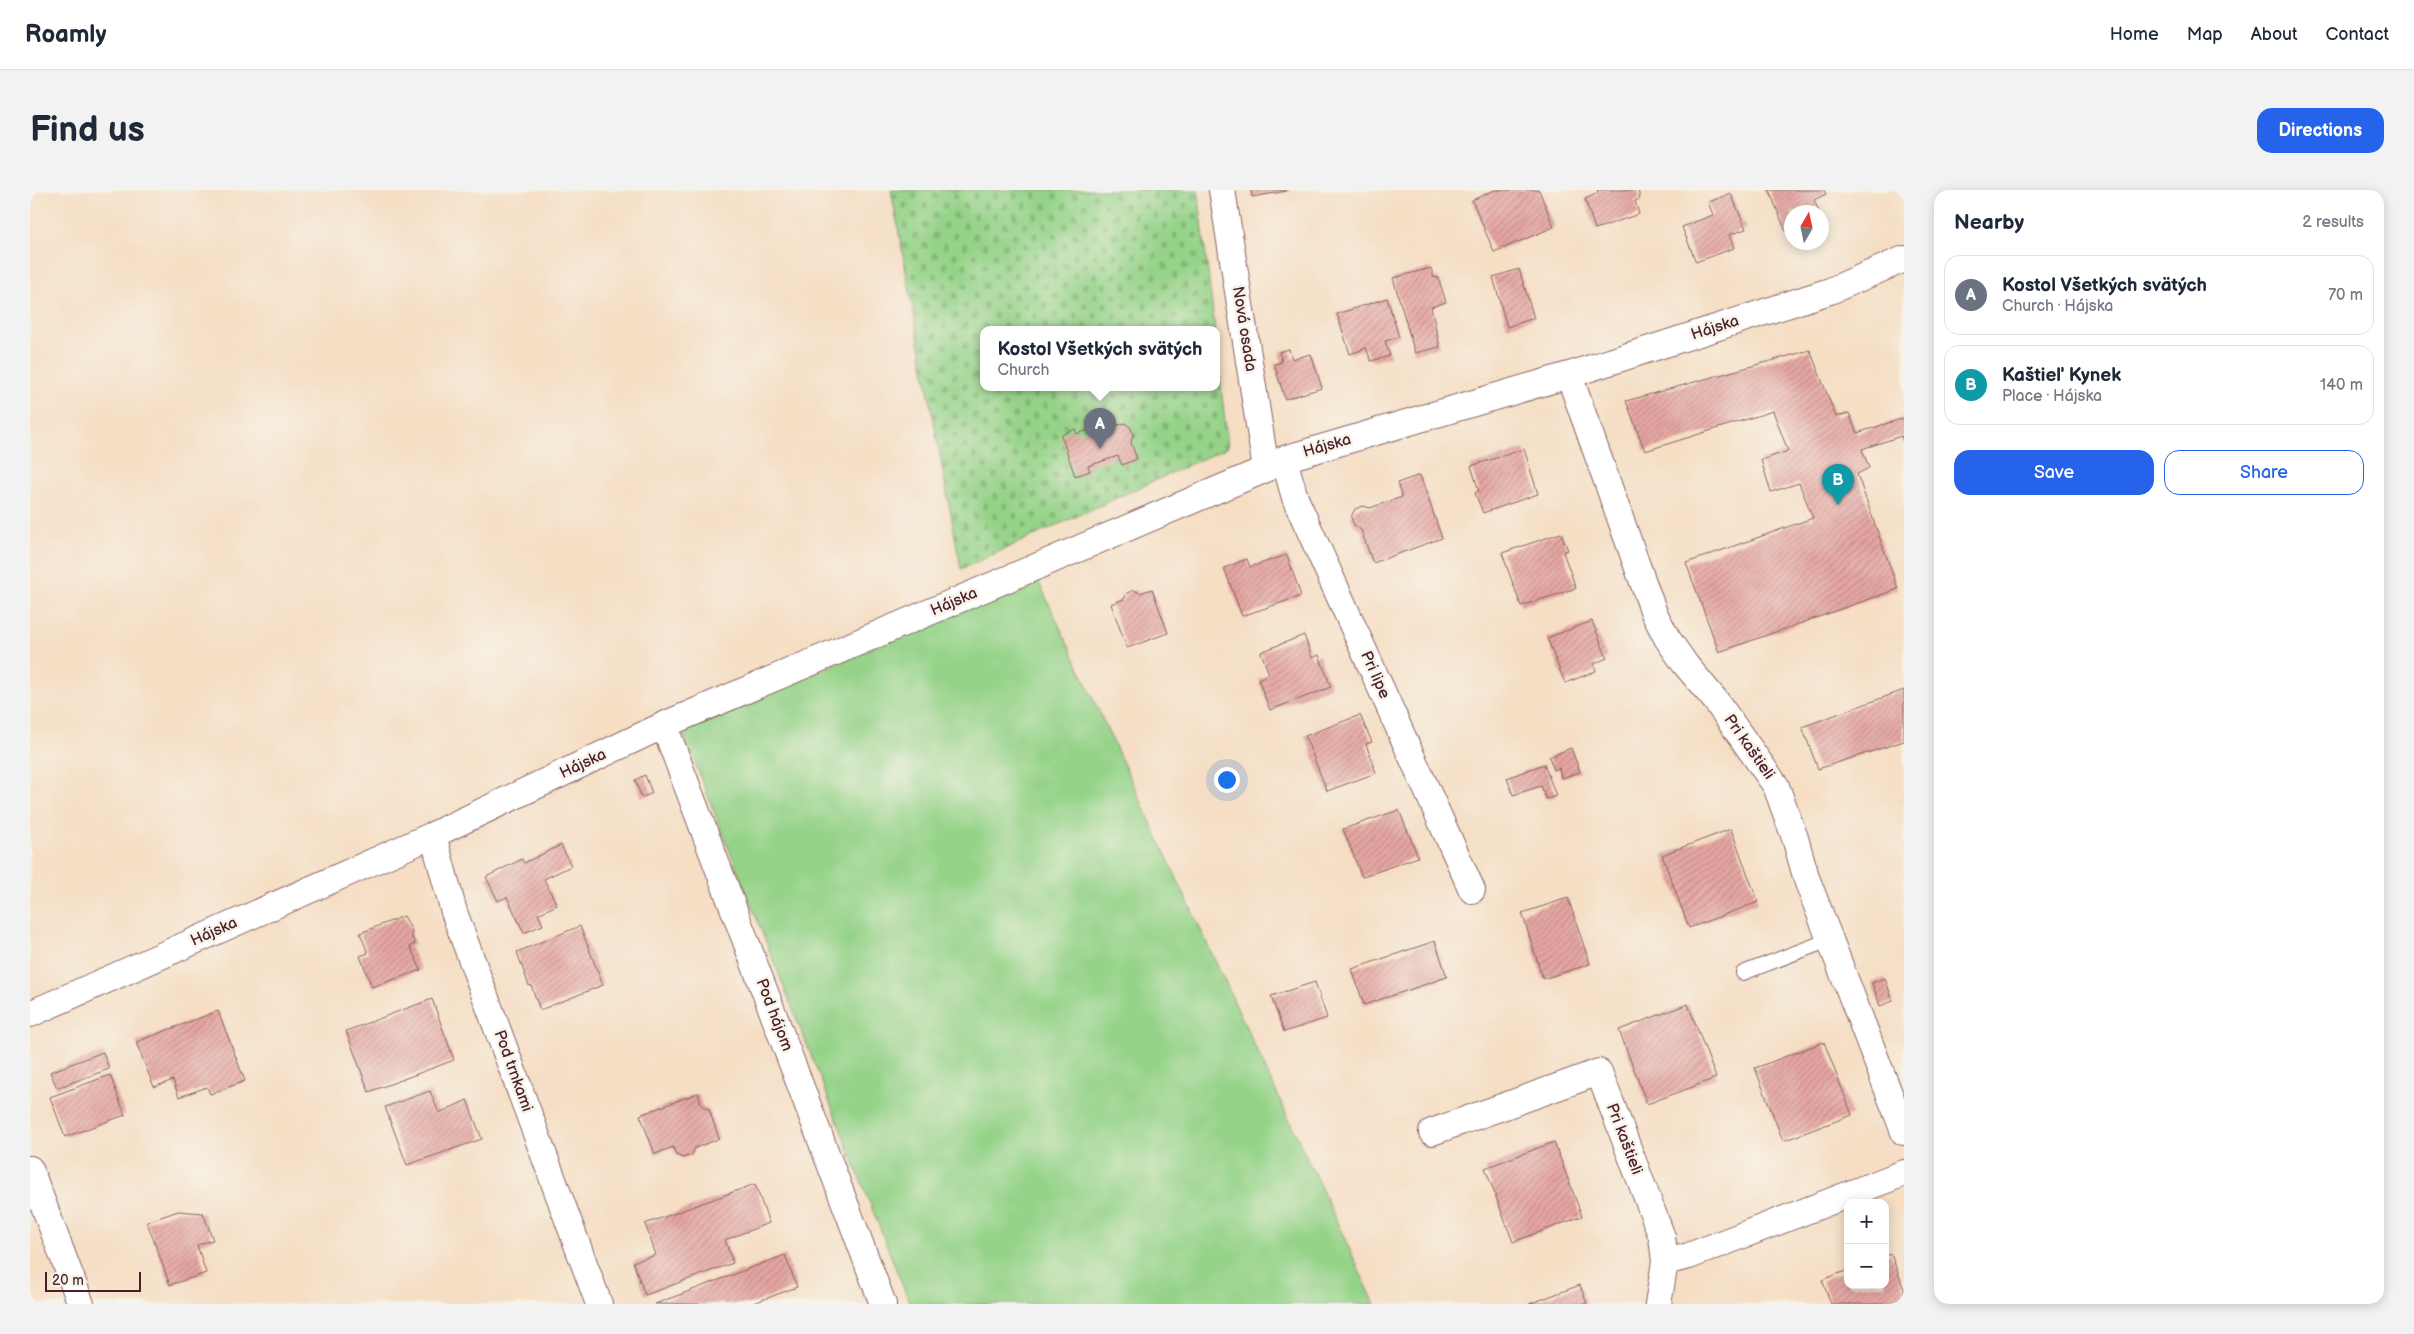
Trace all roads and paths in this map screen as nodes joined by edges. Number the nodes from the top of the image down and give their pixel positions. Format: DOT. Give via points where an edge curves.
graph roads {
  1 [pos="1222,190"];
  2 [pos="1904,259"];
  3 [pos="1569,375"];
  4 [pos="1275,464"];
  5 [pos="664,725"];
  6 [pos="433,835"];
  7 [pos="1472,890"];
  8 [pos="1829,940"];
  9 [pos="1743,973"];
  10 [pos="30,1014"];
  11 [pos="1432,1132"];
  12 [pos="1904,1132"];
  13 [pos="30,1170"];
  14 [pos="1904,1173"];
  15 [pos="1665,1262"];
  16 [pos="81,1304"];
  17 [pos="599,1304"];
  18 [pos="883,1304"];
  19 [pos="1658,1304"];
  1 -- 4 [label="street, Nová osada"];
  2 -- 3 [label="street, Hájska" via="1830,291"];
  3 -- 4 [label="street, Hájska"];
  3 -- 8 [label="street, Pri kaštieli" via="1654,613 1685,664 1716,701 1776,786"];
  4 -- 5 [label="street, Hájska"];
  4 -- 7 [label="street, Pri lipe" via="1295,498"];
  5 -- 6 [label="street, Hájska"];
  5 -- 18 [label="street, Pod hájom"];
  6 -- 10 [label="street, Hájska"];
  6 -- 17 [label="street, Pod trnkami" via="454,912"];
  8 -- 9 [label="lane"];
  8 -- 12 [label="street, Pri kaštieli"];
  11 -- 15 [label="street, Pri kaštieli" via="1599,1072 1662,1237"];
  13 -- 16 [label="street"];
  14 -- 15 [label="street" via="1689,1256"];
  15 -- 19 [label="street, Pri kaštieli"];
}
